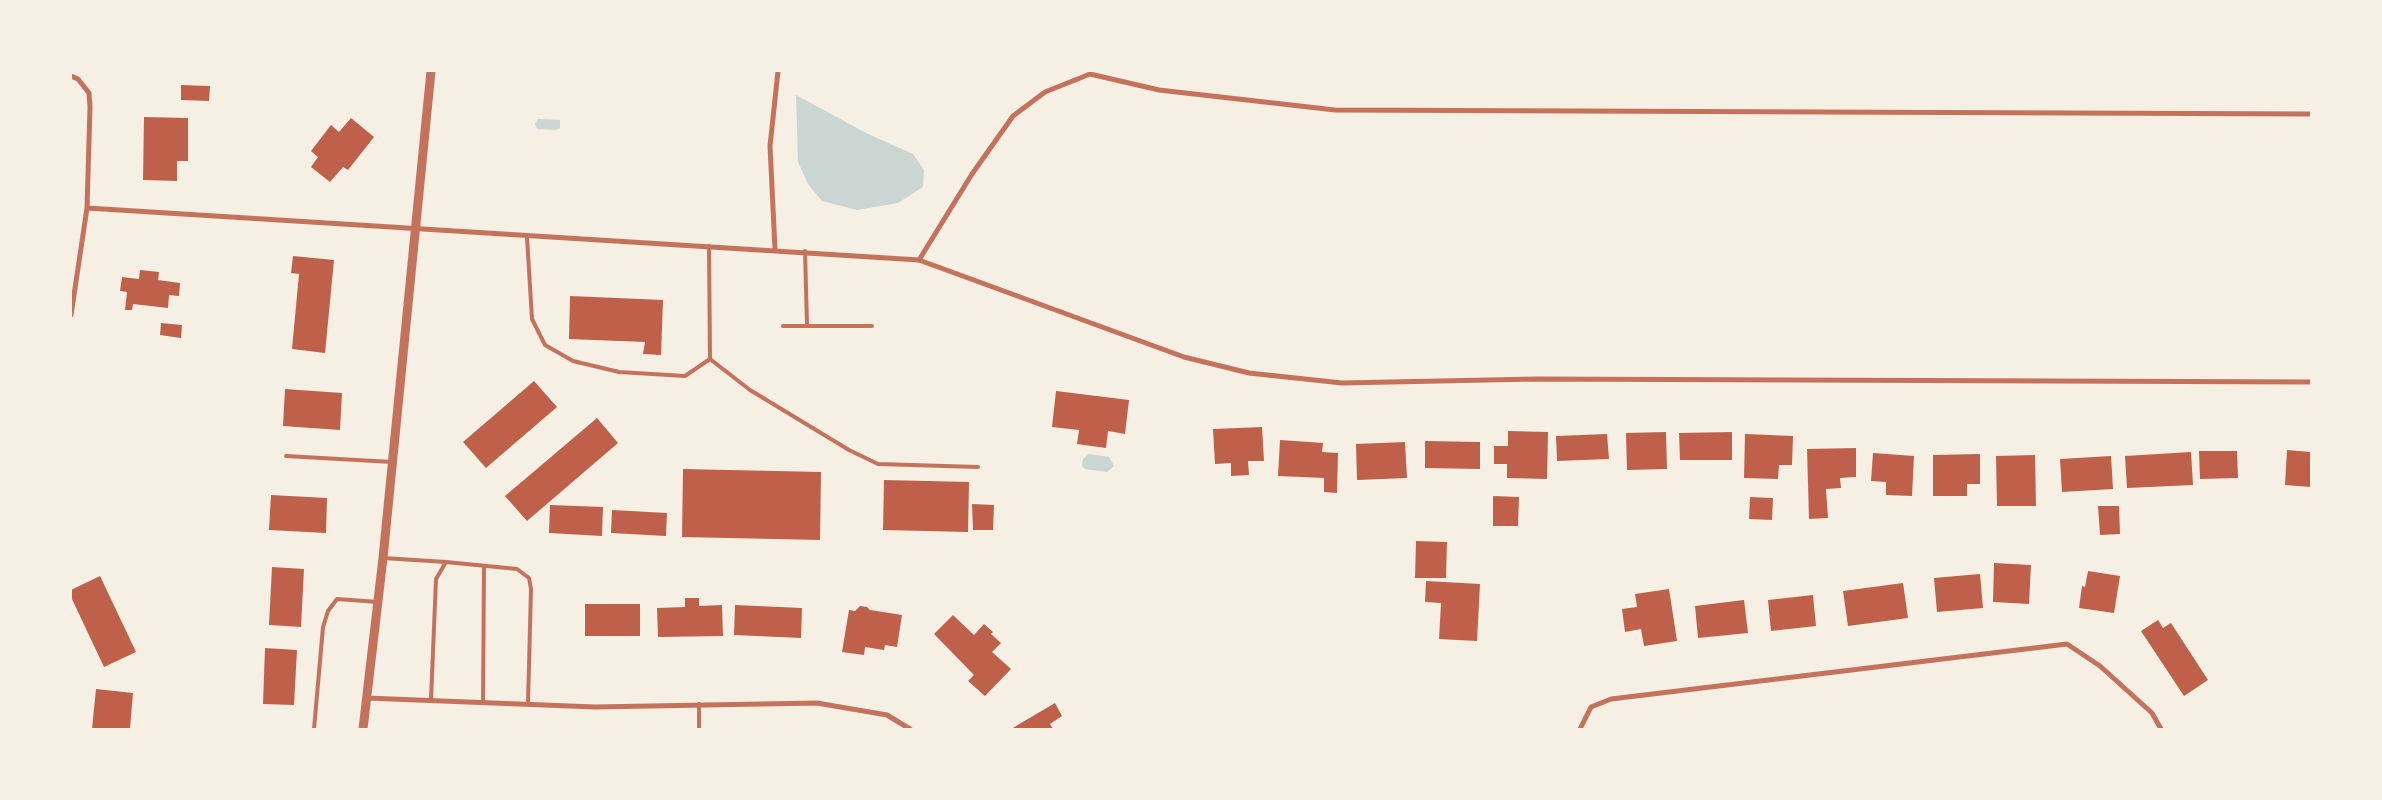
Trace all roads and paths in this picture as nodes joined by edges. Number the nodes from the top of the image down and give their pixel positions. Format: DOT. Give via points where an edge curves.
graph roads {
  1 [pos="431,71"];
  2 [pos="778,71"];
  3 [pos="71,76"];
  4 [pos="2311,114"];
  5 [pos="87,208"];
  6 [pos="416,230"];
  7 [pos="527,237"];
  8 [pos="709,246"];
  9 [pos="775,249"];
  10 [pos="805,252"];
  11 [pos="919,260"];
  12 [pos="71,315"];
  13 [pos="806,325"];
  14 [pos="783,326"];
  15 [pos="872,326"];
  16 [pos="710,358"];
  17 [pos="2311,382"];
  18 [pos="286,456"];
  19 [pos="392,462"];
  20 [pos="978,467"];
  21 [pos="383,558"];
  22 [pos="446,562"];
  23 [pos="484,566"];
  24 [pos="378,602"];
  25 [pos="366,698"];
  26 [pos="431,700"];
  27 [pos="483,702"];
  28 [pos="528,704"];
  29 [pos="699,704"];
  30 [pos="314,729"];
  31 [pos="363,729"];
  32 [pos="699,729"];
  33 [pos="910,729"];
  34 [pos="1580,729"];
  35 [pos="2161,729"];
  1 -- 6 [label="street"];
  2 -- 9 [label="street" via="770,146"];
  3 -- 5 [label="street" via="84,86 90,100"];
  4 -- 11 [label="street" via="1335,110 1159,90 1090,74 1045,92 1013,116 972,174"];
  5 -- 6 [label="street"];
  5 -- 12 [label="street"];
  6 -- 7 [label="street"];
  6 -- 19 [label="street"];
  7 -- 8 [label="street"];
  7 -- 16 [label="lane" via="532,319 545,345 572,361 619,372 685,376"];
  8 -- 9 [label="street"];
  8 -- 16 [label="lane"];
  9 -- 10 [label="street"];
  10 -- 11 [label="street"];
  10 -- 13 [label="lane"];
  11 -- 17 [label="street" via="1184,357 1249,373 1342,383 1536,379"];
  13 -- 14 [label="lane"];
  13 -- 15 [label="lane"];
  16 -- 20 [label="lane" via="750,390 878,464"];
  18 -- 19 [label="lane"];
  19 -- 21 [label="street"];
  21 -- 22 [label="lane"];
  21 -- 24 [label="street"];
  22 -- 23 [label="lane"];
  22 -- 26 [label="lane" via="436,579"];
  23 -- 27 [label="lane"];
  23 -- 28 [label="lane" via="517,569 529,578"];
  24 -- 25 [label="street"];
  24 -- 30 [label="lane" via="337,599 328,611 323,627"];
  25 -- 26 [label="street"];
  25 -- 31 [label="street"];
  26 -- 27 [label="street"];
  27 -- 28 [label="street"];
  28 -- 29 [label="street" via="595,707"];
  29 -- 32 [label="lane"];
  29 -- 33 [label="street" via="816,703 887,715"];
  34 -- 35 [label="street" via="1591,708 1611,699 2067,644 2108,673 2152,713"];
}
